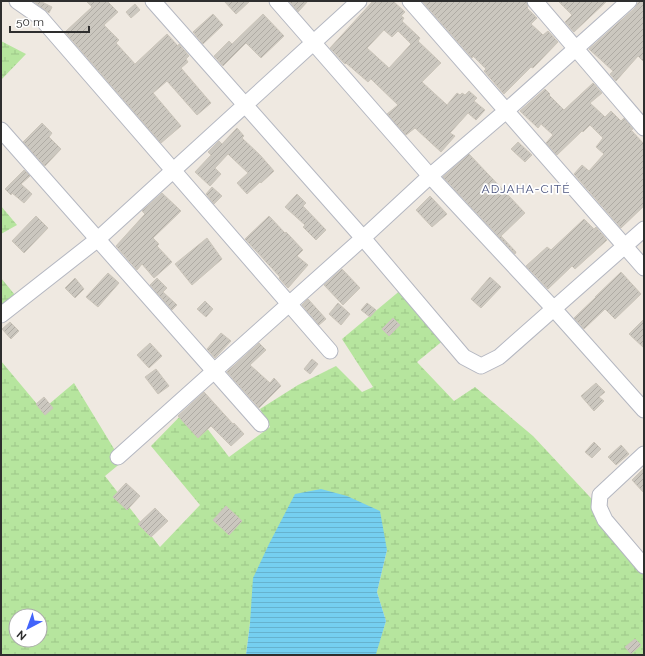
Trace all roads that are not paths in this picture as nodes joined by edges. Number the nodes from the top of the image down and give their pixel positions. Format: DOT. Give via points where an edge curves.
graph roads {
  1 [pos="18,1"];
  2 [pos="153,1"];
  3 [pos="277,1"];
  4 [pos="359,1"];
  5 [pos="410,1"];
  6 [pos="535,1"];
  7 [pos="630,1"];
  8 [pos="312,43"];
  9 [pos="576,49"];
  10 [pos="245,105"];
  11 [pos="506,111"];
  12 [pos="644,128"];
  13 [pos="1,130"];
  14 [pos="173,171"];
  15 [pos="430,176"];
  16 [pos="644,229"];
  17 [pos="363,238"];
  18 [pos="98,240"];
  19 [pos="625,246"];
  20 [pos="644,268"];
  21 [pos="289,304"];
  22 [pos="554,309"];
  23 [pos="1,315"];
  24 [pos="330,352"];
  25 [pos="214,371"];
  26 [pos="644,410"];
  27 [pos="261,424"];
  28 [pos="644,454"];
  29 [pos="118,457"];
  30 [pos="644,566"];
  1 -- 14 [label="street" via="40,17"];
  2 -- 10 [label="street"];
  3 -- 8 [label="street"];
  4 -- 8 [label="street"];
  5 -- 11 [label="street"];
  6 -- 9 [label="street"];
  7 -- 9 [label="street"];
  8 -- 10 [label="street"];
  8 -- 15 [label="street"];
  9 -- 11 [label="street"];
  9 -- 12 [label="street"];
  10 -- 14 [label="street"];
  10 -- 17 [label="street"];
  11 -- 15 [label="street"];
  11 -- 19 [label="street"];
  13 -- 18 [label="street"];
  14 -- 18 [label="street"];
  14 -- 21 [label="street"];
  15 -- 17 [label="street"];
  15 -- 22 [label="street"];
  16 -- 19 [label="street"];
  17 -- 21 [label="street"];
  17 -- 22 [label="street" via="464,357 481,366 499,357"];
  18 -- 23 [label="street"];
  18 -- 25 [label="street"];
  19 -- 20 [label="street"];
  19 -- 22 [label="street"];
  21 -- 24 [label="street"];
  21 -- 25 [label="street"];
  22 -- 26 [label="street"];
  25 -- 27 [label="street"];
  25 -- 29 [label="street"];
  28 -- 30 [label="street" via="600,495 599,507 605,520"];
}
